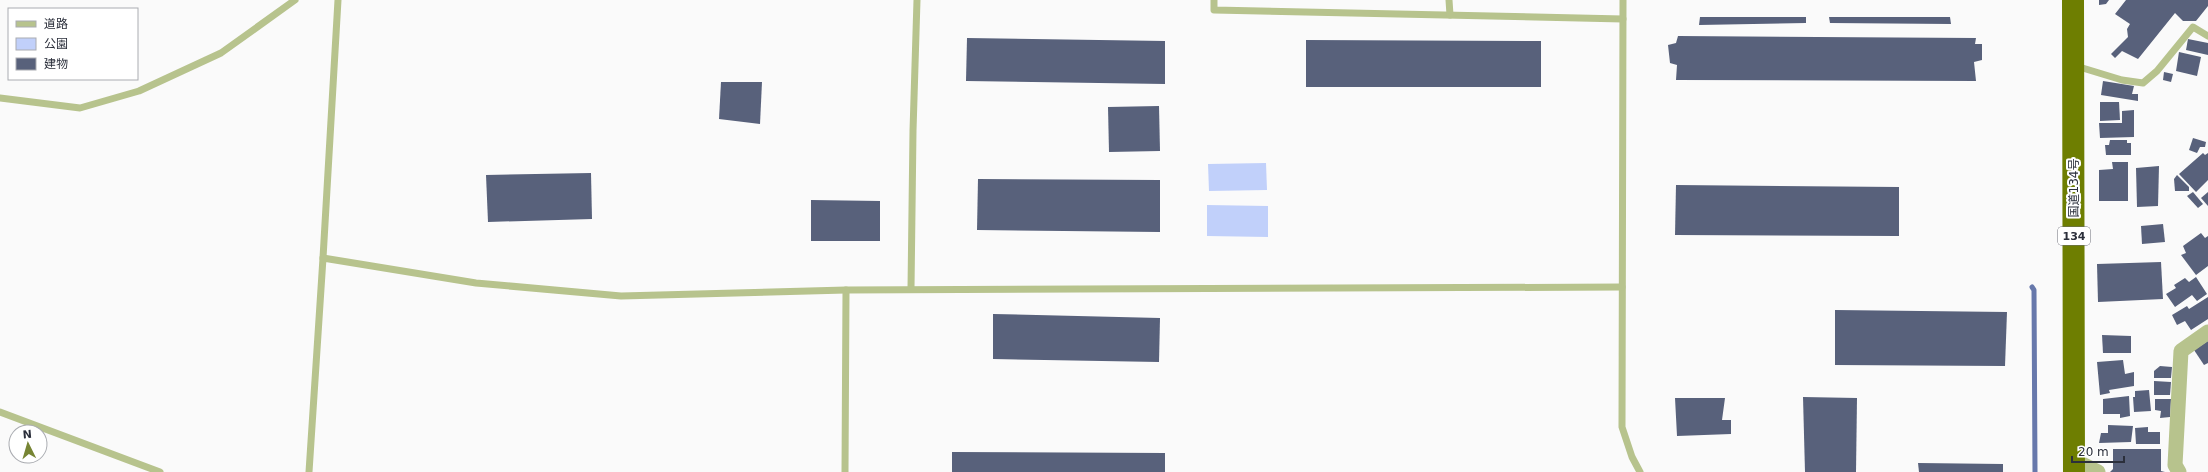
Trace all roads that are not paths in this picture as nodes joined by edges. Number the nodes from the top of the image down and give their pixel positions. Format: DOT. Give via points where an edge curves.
graph roads {
  1 [pos="295,0"];
  2 [pos="338,0"];
  3 [pos="917,0"];
  4 [pos="1214,0"];
  5 [pos="1449,0"];
  6 [pos="1623,0"];
  7 [pos="2073,0"];
  8 [pos="1450,15"];
  9 [pos="1623,19"];
  10 [pos="2208,36"];
  11 [pos="2073,65"];
  12 [pos="0,98"];
  13 [pos="323,258"];
  14 [pos="1622,287"];
  15 [pos="911,289"];
  16 [pos="846,290"];
  17 [pos="2208,332"];
  18 [pos="0,412"];
  19 [pos="2074,466"];
  20 [pos="160,472"];
  21 [pos="309,472"];
  22 [pos="846,472"];
  23 [pos="1640,472"];
  24 [pos="2098,472"];
  25 [pos="2179,472"];
  1 -- 12 [label="lane" via="220,52 139,91 80,108"];
  2 -- 13 [label="lane"];
  3 -- 15 [label="lane"];
  4 -- 8 [label="lane" via="1214,10"];
  5 -- 8 [label="lane"];
  6 -- 9 [label="lane"];
  7 -- 11 [label="highway, 国道134号 / 134"];
  8 -- 9 [label="lane"];
  9 -- 14 [label="lane"];
  10 -- 11 [label="lane" via="2193,28 2157,71 2143,83 2122,80"];
  11 -- 19 [label="highway, 国道134号 / 134"];
  13 -- 16 [label="lane" via="476,283 621,296"];
  13 -- 21 [label="lane"];
  14 -- 15 [label="lane"];
  14 -- 23 [label="lane" via="1622,427"];
  15 -- 16 [label="lane"];
  16 -- 22 [label="lane"];
  17 -- 25 [label="street" via="2181,351 2175,465"];
  18 -- 20 [label="lane"];
  19 -- 24 [label="street"];
}
